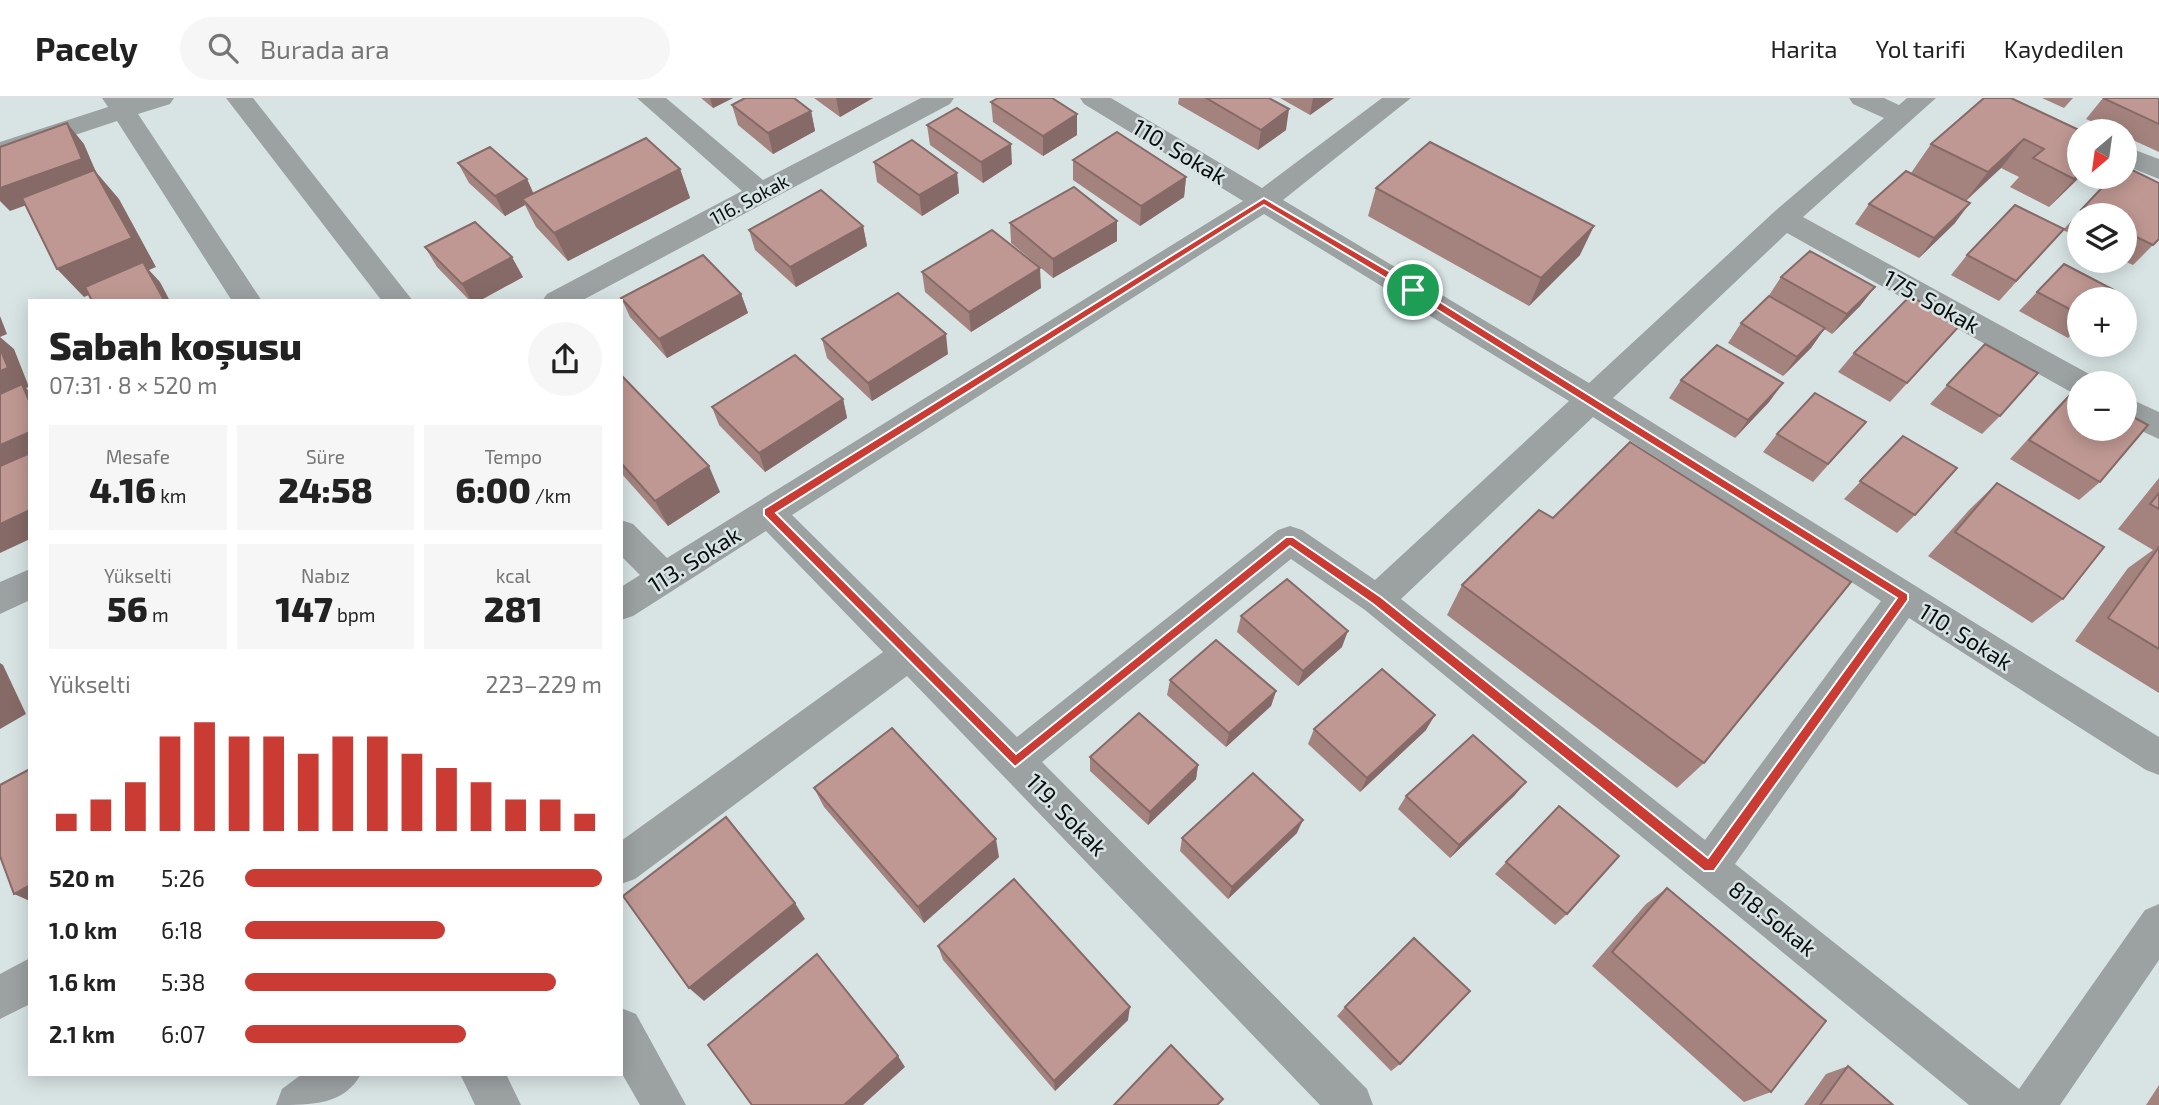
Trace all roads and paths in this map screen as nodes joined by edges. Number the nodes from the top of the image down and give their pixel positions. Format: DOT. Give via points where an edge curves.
graph roads {
  1 [pos="161,98"];
  2 [pos="239,98"];
  3 [pos="650,98"];
  4 [pos="941,98"];
  5 [pos="1093,98"];
  6 [pos="1398,98"];
  7 [pos="1862,98"];
  8 [pos="119,104"];
  9 [pos="1913,107"];
  10 [pos="0,151"];
  11 [pos="2137,160"];
  12 [pos="2159,170"];
  13 [pos="761,193"];
  14 [pos="1264,201"];
  15 [pos="1784,219"];
  16 [pos="246,299"];
  17 [pos="396,299"];
  18 [pos="561,299"];
  19 [pos="2067,376"];
  20 [pos="1590,399"];
  21 [pos="2137,415"];
  22 [pos="2159,427"];
  23 [pos="768,512"];
  24 [pos="623,536"];
  25 [pos="665,578"];
  26 [pos="28,584"];
  27 [pos="1904,597"];
  28 [pos="0,599"];
  29 [pos="1377,600"];
  30 [pos="623,604"];
  31 [pos="909,654"];
  32 [pos="2159,758"];
  33 [pos="1015,761"];
  34 [pos="623,864"];
  35 [pos="1709,867"];
  36 [pos="2159,925"];
  37 [pos="28,980"];
  38 [pos="0,998"];
  39 [pos="623,1033"];
  40 [pos="336,1076"];
  41 [pos="483,1076"];
  42 [pos="298,1105"];
  43 [pos="499,1105"];
  44 [pos="664,1105"];
  45 [pos="1350,1105"];
  46 [pos="2004,1105"];
  47 [pos="2034,1105"];
  1 -- 8 [label="street"];
  2 -- 17 [label="street"];
  3 -- 13 [label="street"];
  4 -- 13 [label="street, 116. Sokak"];
  5 -- 14 [label="street, 110. Sokak"];
  6 -- 14 [label="street, 113. Sokak"];
  7 -- 9 [label="street"];
  8 -- 10 [label="street"];
  8 -- 16 [label="street"];
  9 -- 15 [label="street"];
  11 -- 12 [label="street"];
  13 -- 18 [label="street, 116. Sokak"];
  14 -- 20 [label="street, 110. Sokak"];
  14 -- 23 [label="street, 113. Sokak"];
  15 -- 19 [label="street, 175. Sokak"];
  15 -- 20 [label="street"];
  20 -- 27 [label="street, 110. Sokak"];
  20 -- 29 [label="street"];
  21 -- 22 [label="street"];
  23 -- 25 [label="street, 113. Sokak"];
  23 -- 31 [label="street"];
  24 -- 25 [label="street"];
  25 -- 30 [label="street, 113. Sokak"];
  26 -- 28 [label="street"];
  27 -- 32 [label="street, 110. Sokak"];
  27 -- 35 [label="street"];
  29 -- 33 [label="street, 119. Sokak" via="1290,540"];
  29 -- 35 [label="street, 818.Sokak"];
  31 -- 33 [label="street"];
  31 -- 34 [label="street"];
  33 -- 45 [label="street, 119. Sokak"];
  35 -- 46 [label="street, 818.Sokak"];
  36 -- 47 [label="street"];
  37 -- 38 [label="street"];
  39 -- 44 [label="street"];
  40 -- 42 [label="street"];
  41 -- 43 [label="street"];
}
